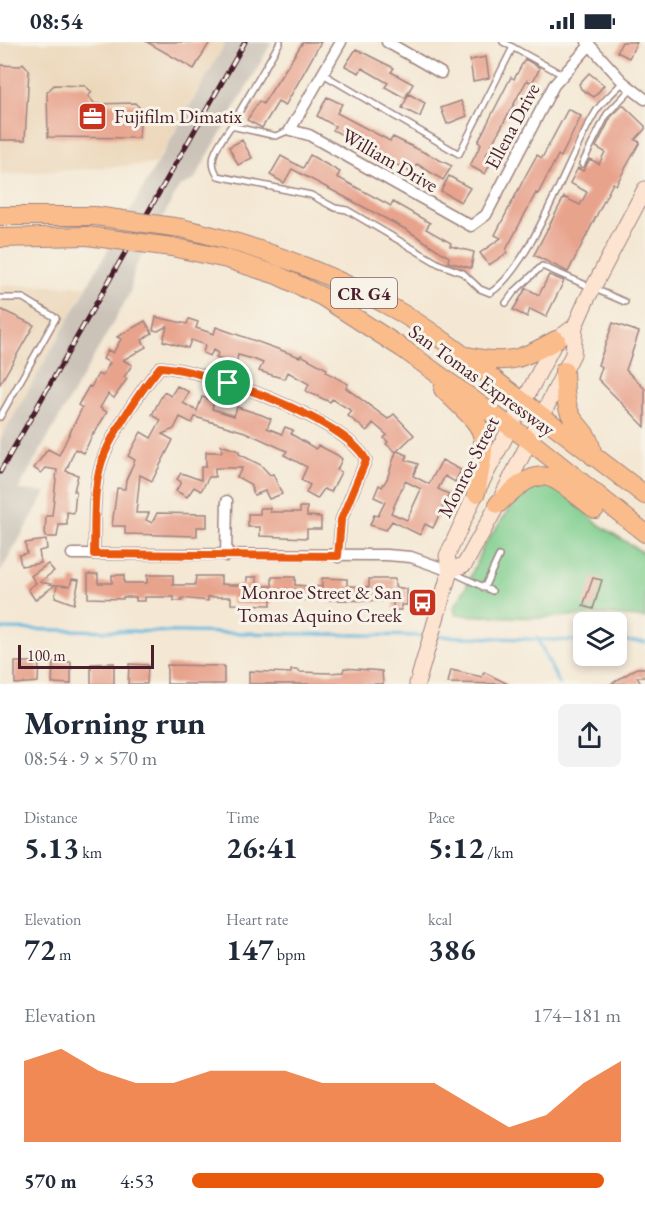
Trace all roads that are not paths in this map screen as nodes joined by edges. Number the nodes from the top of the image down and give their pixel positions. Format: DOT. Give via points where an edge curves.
graph roads {
  1 [pos="280,42"];
  2 [pos="341,42"];
  3 [pos="387,42"];
  4 [pos="503,42"];
  5 [pos="588,44"];
  6 [pos="513,47"];
  7 [pos="441,73"];
  8 [pos="323,74"];
  9 [pos="563,75"];
  10 [pos="627,86"];
  11 [pos="645,99"];
  12 [pos="231,126"];
  13 [pos="290,130"];
  14 [pos="582,165"];
  15 [pos="645,189"];
  16 [pos="0,216"];
  17 [pos="471,226"];
  18 [pos="0,238"];
  19 [pos="593,288"];
  20 [pos="0,298"];
  21 [pos="625,302"];
  22 [pos="506,303"];
  23 [pos="575,326"];
  24 [pos="556,340"];
  25 [pos="402,348"];
  26 [pos="463,355"];
  27 [pos="564,371"];
  28 [pos="525,403"];
  29 [pos="542,416"];
  30 [pos="0,417"];
  31 [pos="511,427"];
  32 [pos="530,441"];
  33 [pos="593,456"];
  34 [pos="476,493"];
  35 [pos="645,495"];
  36 [pos="227,501"];
  37 [pos="498,504"];
  38 [pos="645,533"];
  39 [pos="72,554"];
  40 [pos="94,554"];
  41 [pos="226,556"];
  42 [pos="338,556"];
  43 [pos="499,556"];
  44 [pos="450,571"];
  45 [pos="484,588"];
  46 [pos="492,591"];
  47 [pos="417,684"];
  1 -- 12 [label="lane"];
  2 -- 8 [label="street"];
  3 -- 7 [label="street"];
  4 -- 6 [label="lane"];
  5 -- 9 [label="street, Ellena Drive"];
  5 -- 10 [label="street"];
  6 -- 8 [label="lane" via="459,154"];
  6 -- 9 [label="lane"];
  8 -- 13 [label="street"];
  9 -- 17 [label="street, Ellena Drive" via="554,85 486,215"];
  10 -- 11 [label="street"];
  10 -- 12 [label="lane" via="596,111 526,251 490,293 463,273 439,264 347,210 311,195 218,176 212,168 213,157"];
  10 -- 14 [label="lane" via="607,114"];
  12 -- 13 [label="lane" via="276,136"];
  13 -- 17 [label="street, William Drive" via="309,135"];
  15 -- 19 [label="main road, Monroe Street"];
  16 -- 26 [label="highway, San Tomas Expressway / CR G4, bridge" via="95,216 181,228 273,253 340,280 392,307"];
  18 -- 25 [label="highway, San Tomas Expressway / CR G4, bridge" via="87,236 227,259 277,275 323,297"];
  19 -- 21 [label="lane"];
  19 -- 22 [label="lane" via="542,266"];
  19 -- 23 [label="main road, Monroe Street"];
  20 -- 30 [label="lane" via="23,298 56,318"];
  23 -- 24 [label="main road, Monroe Street"];
  23 -- 27 [label="main road, Monroe Street" via="573,354"];
  24 -- 26 [label="highway" via="509,362"];
  24 -- 28 [label="main road, Monroe Street"];
  25 -- 31 [label="highway, San Tomas Expressway / CR G4"];
  25 -- 34 [label="highway" via="480,426 483,448"];
  26 -- 28 [label="highway, San Tomas Expressway / CR G4"];
  27 -- 29 [label="main road, Monroe Street"];
  27 -- 33 [label="highway" via="568,406 588,434"];
  28 -- 29 [label="highway, San Tomas Expressway / CR G4"];
  28 -- 31 [label="main road, Monroe Street"];
  29 -- 32 [label="main road, Monroe Street"];
  29 -- 33 [label="highway, San Tomas Expressway / CR G4"];
  31 -- 32 [label="highway, San Tomas Expressway / CR G4"];
  31 -- 34 [label="main road, Monroe Street"];
  32 -- 37 [label="main road, Monroe Street"];
  32 -- 38 [label="highway, San Tomas Expressway / CR G4"];
  33 -- 35 [label="highway, San Tomas Expressway / CR G4"];
  34 -- 44 [label="main road, Monroe Street" via="447,556"];
  36 -- 41 [label="street"];
  37 -- 38 [label="highway" via="527,480 548,476 596,510"];
  37 -- 44 [label="main road, Monroe Street" via="465,564"];
  39 -- 40 [label="street"];
  40 -- 41 [label="street"];
  40 -- 42 [label="street" via="95,501 105,454 160,367 181,368 275,399 362,452 366,460 341,520"];
  41 -- 42 [label="street"];
  42 -- 44 [label="street" via="404,556"];
  43 -- 45 [label="lane"];
  44 -- 45 [label="lane"];
  44 -- 47 [label="main road, Monroe Street"];
  45 -- 46 [label="lane"];
}
